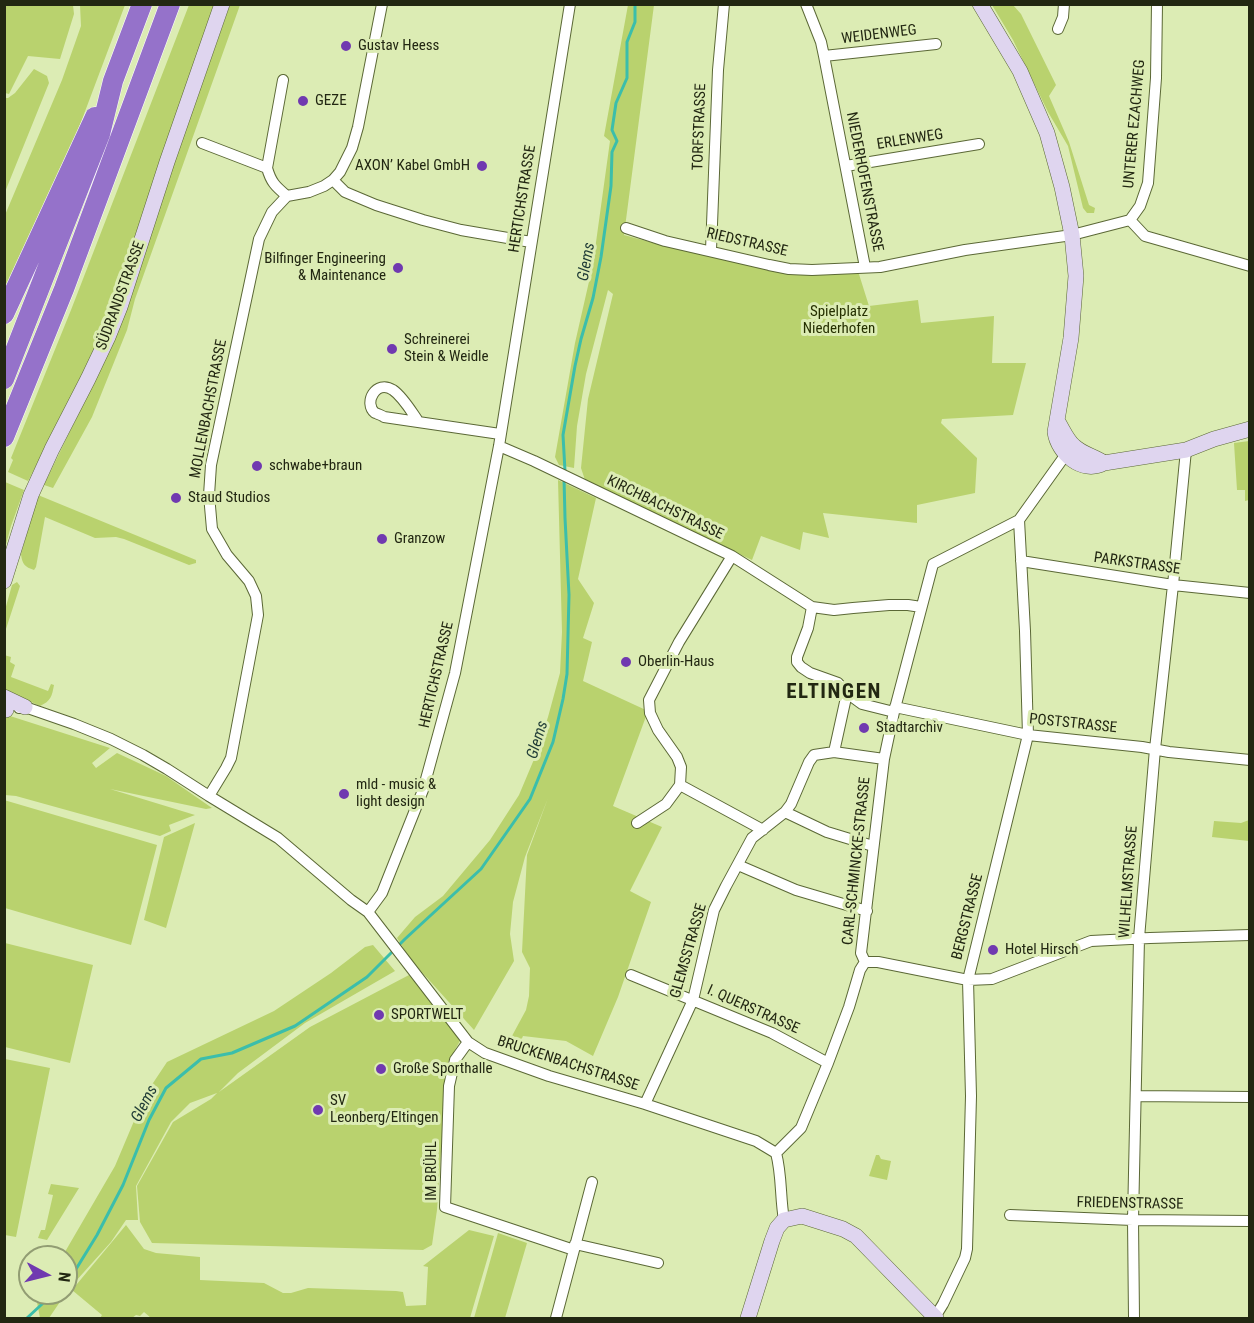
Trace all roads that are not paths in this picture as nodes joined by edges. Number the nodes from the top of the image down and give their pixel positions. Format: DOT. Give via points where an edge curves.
graph roads {
  1 [pos="142,4"];
  2 [pos="170,4"];
  3 [pos="222,4"];
  4 [pos="382,4"];
  5 [pos="570,4"];
  6 [pos="724,4"];
  7 [pos="806,4"];
  8 [pos="980,4"];
  9 [pos="1064,4"];
  10 [pos="1157,4"];
  11 [pos="1058,29"];
  12 [pos="936,44"];
  13 [pos="824,56"];
  14 [pos="283,80"];
  15 [pos="113,81"];
  16 [pos="202,143"];
  17 [pos="979,144"];
  18 [pos="846,166"];
  19 [pos="267,168"];
  20 [pos="333,180"];
  21 [pos="287,196"];
  22 [pos="1130,219"];
  23 [pos="626,228"];
  24 [pos="1072,235"];
  25 [pos="531,242"];
  26 [pos="711,250"];
  27 [pos="1250,266"];
  28 [pos="865,267"];
  29 [pos="4,314"];
  30 [pos="4,379"];
  31 [pos="418,421"];
  32 [pos="1250,429"];
  33 [pos="4,437"];
  34 [pos="500,440"];
  35 [pos="1069,450"];
  36 [pos="1186,450"];
  37 [pos="1019,520"];
  38 [pos="732,556"];
  39 [pos="1021,561"];
  40 [pos="4,581"];
  41 [pos="1173,585"];
  42 [pos="1250,592"];
  43 [pos="812,607"];
  44 [pos="921,607"];
  45 [pos="847,693"];
  46 [pos="5,706"];
  47 [pos="25,707"];
  48 [pos="895,710"];
  49 [pos="1028,735"];
  50 [pos="1155,749"];
  51 [pos="834,752"];
  52 [pos="884,759"];
  53 [pos="1250,760"];
  54 [pos="680,785"];
  55 [pos="209,796"];
  56 [pos="785,812"];
  57 [pos="637,823"];
  58 [pos="763,830"];
  59 [pos="873,846"];
  60 [pos="738,865"];
  61 [pos="867,911"];
  62 [pos="368,912"];
  63 [pos="1250,935"];
  64 [pos="1139,938"];
  65 [pos="866,962"];
  66 [pos="631,975"];
  67 [pos="968,980"];
  68 [pos="693,1000"];
  69 [pos="468,1042"];
  70 [pos="828,1062"];
  71 [pos="1136,1096"];
  72 [pos="1250,1097"];
  73 [pos="645,1104"];
  74 [pos="776,1153"];
  75 [pos="592,1182"];
  76 [pos="1010,1215"];
  77 [pos="784,1220"];
  78 [pos="1133,1220"];
  79 [pos="1250,1221"];
  80 [pos="575,1247"];
  81 [pos="658,1263"];
  82 [pos="556,1318"];
  83 [pos="748,1318"];
  84 [pos="935,1318"];
  85 [pos="1134,1318"];
  1 -- 15 [label="highway"];
  2 -- 33 [label="highway" via="64,289"];
  3 -- 40 [label="street, SÜDRANDSTRASSE" via="120,306 31,495"];
  4 -- 20 [label="street" via="358,127 352,148"];
  5 -- 25 [label="street, HERTICHSTRASSE"];
  6 -- 26 [label="street, TORFSTRASSE"];
  7 -- 13 [label="street, NIEDERHOFENSTRASSE"];
  8 -- 24 [label="street" via="1020,71 1047,133"];
  9 -- 11 [label="street"];
  10 -- 22 [label="street, UNTERER EZACHWEG" via="1148,183 1140,206"];
  12 -- 13 [label="street, WEIDENWEG"];
  13 -- 18 [label="street, NIEDERHOFENSTRASSE"];
  14 -- 19 [label="street"];
  15 -- 29 [label="highway"];
  15 -- 30 [label="highway" via="100,134"];
  16 -- 19 [label="street"];
  17 -- 18 [label="street, ERLENWEG"];
  18 -- 28 [label="street, NIEDERHOFENSTRASSE"];
  19 -- 21 [label="street" via="275,186"];
  20 -- 21 [label="street" via="309,192"];
  20 -- 25 [label="street" via="345,192 423,220"];
  21 -- 55 [label="street, MOLLENBACHSTRASSE" via="272,212 259,239 211,465 213,529 227,555 249,581 258,615 231,758"];
  22 -- 24 [label="street"];
  22 -- 27 [label="street" via="1145,236"];
  23 -- 26 [label="street, RIEDSTRASSE"];
  24 -- 28 [label="street, NIEDERHOFENSTRASSE"];
  24 -- 35 [label="street" via="1076,276 1058,422"];
  25 -- 34 [label="street, HERTICHSTRASSE"];
  26 -- 28 [label="street, RIEDSTRASSE" via="789,269"];
  31 -- 34 [label="street"];
  32 -- 36 [label="street"];
  34 -- 38 [label="street, KIRCHBACHSTRASSE" via="559,473"];
  34 -- 62 [label="street, HERTICHSTRASSE" via="455,673 437,741 423,790 391,871"];
  35 -- 36 [label="street" via="1104,462"];
  35 -- 37 [label="street"];
  36 -- 41 [label="street, WILHELMSTRASSE"];
  37 -- 39 [label="street, BERGSTRASSE"];
  37 -- 44 [label="street, CARL-SCHMINCKE-STRASSE" via="933,564"];
  38 -- 43 [label="street, KIRCHBACHSTRASSE"];
  38 -- 54 [label="street" via="649,700 658,730 681,767"];
  39 -- 41 [label="street, PARKSTRASSE"];
  39 -- 49 [label="street, BERGSTRASSE"];
  41 -- 42 [label="street, PARKSTRASSE"];
  41 -- 50 [label="street, WILHELMSTRASSE"];
  43 -- 44 [label="street, KIRCHBACHSTRASSE"];
  43 -- 45 [label="street, POSTSTRASSE" via="797,662 810,673 838,683"];
  44 -- 48 [label="street, CARL-SCHMINCKE-STRASSE"];
  45 -- 48 [label="street, POSTSTRASSE" via="862,704"];
  45 -- 51 [label="street"];
  46 -- 47 [label="street"];
  47 -- 55 [label="street, BRUCKENBACHSTRASSE" via="143,754"];
  48 -- 49 [label="street, POSTSTRASSE"];
  48 -- 52 [label="street, CARL-SCHMINCKE-STRASSE"];
  49 -- 50 [label="street, POSTSTRASSE"];
  49 -- 67 [label="street, BERGSTRASSE"];
  50 -- 53 [label="street, POSTSTRASSE"];
  50 -- 64 [label="street, WILHELMSTRASSE"];
  51 -- 52 [label="street, GLEMSSTRASSE"];
  51 -- 56 [label="street, GLEMSSTRASSE" via="814,755 808,762"];
  52 -- 59 [label="street, CARL-SCHMINCKE-STRASSE"];
  54 -- 57 [label="street" via="666,804"];
  54 -- 58 [label="street"];
  55 -- 62 [label="street, BRUCKENBACHSTRASSE" via="278,838"];
  56 -- 58 [label="street, GLEMSSTRASSE"];
  56 -- 59 [label="street" via="827,832"];
  58 -- 60 [label="street, GLEMSSTRASSE" via="752,838"];
  59 -- 61 [label="street, CARL-SCHMINCKE-STRASSE"];
  60 -- 61 [label="street" via="796,890"];
  60 -- 68 [label="street, GLEMSSTRASSE" via="714,910"];
  61 -- 65 [label="street, CARL-SCHMINCKE-STRASSE" via="861,953"];
  62 -- 69 [label="street, BRUCKENBACHSTRASSE"];
  63 -- 64 [label="street"];
  64 -- 67 [label="street" via="1091,941 992,979"];
  64 -- 71 [label="street, WILHELMSTRASSE"];
  65 -- 67 [label="street"];
  65 -- 70 [label="street, CARL-SCHMINCKE-STRASSE"];
  66 -- 68 [label="street, I. QUERSTRASSE"];
  67 -- 84 [label="street, BERGSTRASSE" via="971,1096 967,1249"];
  68 -- 70 [label="street, I. QUERSTRASSE"];
  68 -- 73 [label="street, GLEMSSTRASSE"];
  69 -- 73 [label="street, BRUCKENBACHSTRASSE" via="485,1053 549,1076"];
  69 -- 80 [label="street, IM BRÜHL" via="455,1059 449,1086 445,1207"];
  70 -- 74 [label="street, CARL-SCHMINCKE-STRASSE" via="801,1128"];
  71 -- 72 [label="street"];
  71 -- 78 [label="street, WILHELMSTRASSE"];
  73 -- 74 [label="street, BRUCKENBACHSTRASSE" via="756,1141"];
  74 -- 77 [label="street"];
  75 -- 80 [label="street"];
  76 -- 78 [label="street, FRIEDENSTRASSE"];
  77 -- 83 [label="street" via="772,1241"];
  77 -- 84 [label="street" via="802,1216 856,1236"];
  78 -- 79 [label="street, FRIEDENSTRASSE"];
  78 -- 85 [label="street, WILHELMSTRASSE"];
  80 -- 81 [label="street"];
  80 -- 82 [label="street"];
}
